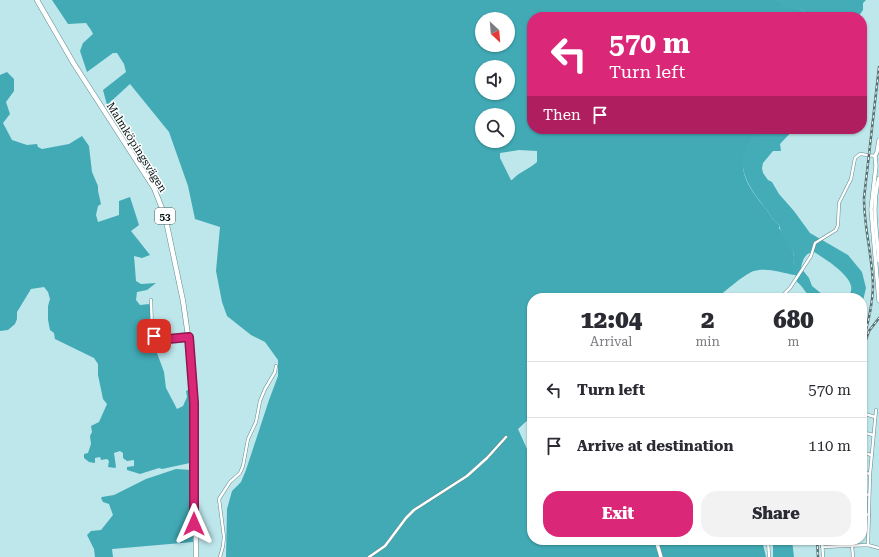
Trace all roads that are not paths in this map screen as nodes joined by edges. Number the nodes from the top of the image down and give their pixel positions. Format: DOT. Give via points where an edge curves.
graph roads {
  1 [pos="37,0"];
  2 [pos="879,140"];
  3 [pos="878,151"];
  4 [pos="876,160"];
  5 [pos="879,178"];
  6 [pos="879,261"];
  7 [pos="785,293"];
  8 [pos="151,300"];
  9 [pos="879,301"];
  10 [pos="189,337"];
  11 [pos="276,366"];
  12 [pos="876,410"];
  13 [pos="867,415"];
  14 [pos="875,417"];
  15 [pos="867,433"];
  16 [pos="873,435"];
  17 [pos="506,437"];
  18 [pos="867,454"];
  19 [pos="872,455"];
  20 [pos="867,473"];
  21 [pos="870,474"];
  22 [pos="869,495"];
  23 [pos="869,515"];
  24 [pos="657,545"];
  25 [pos="768,545"];
  26 [pos="852,546"];
  27 [pos="868,546"];
  28 [pos="822,547"];
  29 [pos="879,548"];
  30 [pos="196,557"];
  31 [pos="220,557"];
  32 [pos="369,557"];
  33 [pos="661,557"];
  34 [pos="769,557"];
  35 [pos="823,557"];
  36 [pos="853,557"];
  1 -- 10 [label="main road, Malmköpingsvägen / 53" via="158,197 169,232"];
  2 -- 3 [label="main road"];
  3 -- 4 [label="main road"];
  4 -- 7 [label="street" via="860,154 855,158 851,179 838,203 837,228 815,244 812,254"];
  4 -- 9 [label="main road" via="871,209"];
  5 -- 6 [label="main road" via="875,207"];
  8 -- 10 [label="street" via="152,328 156,339"];
  10 -- 30 [label="main road, Malmköpingsvägen / 53" via="194,403"];
  11 -- 31 [label="street" via="260,401 257,419 248,439 242,470 219,499 224,537"];
  12 -- 14 [label="street"];
  13 -- 14 [label="street"];
  14 -- 16 [label="street"];
  15 -- 16 [label="street"];
  16 -- 19 [label="street"];
  17 -- 32 [label="street" via="467,476 414,510 385,546"];
  18 -- 19 [label="street"];
  19 -- 21 [label="street"];
  20 -- 21 [label="street"];
  21 -- 22 [label="street"];
  22 -- 23 [label="street"];
  23 -- 27 [label="street"];
  24 -- 33 [label="main road"];
  25 -- 34 [label="street"];
  26 -- 27 [label="street"];
  26 -- 28 [label="street"];
  26 -- 36 [label="street"];
  27 -- 29 [label="street"];
  28 -- 35 [label="street"];
}
